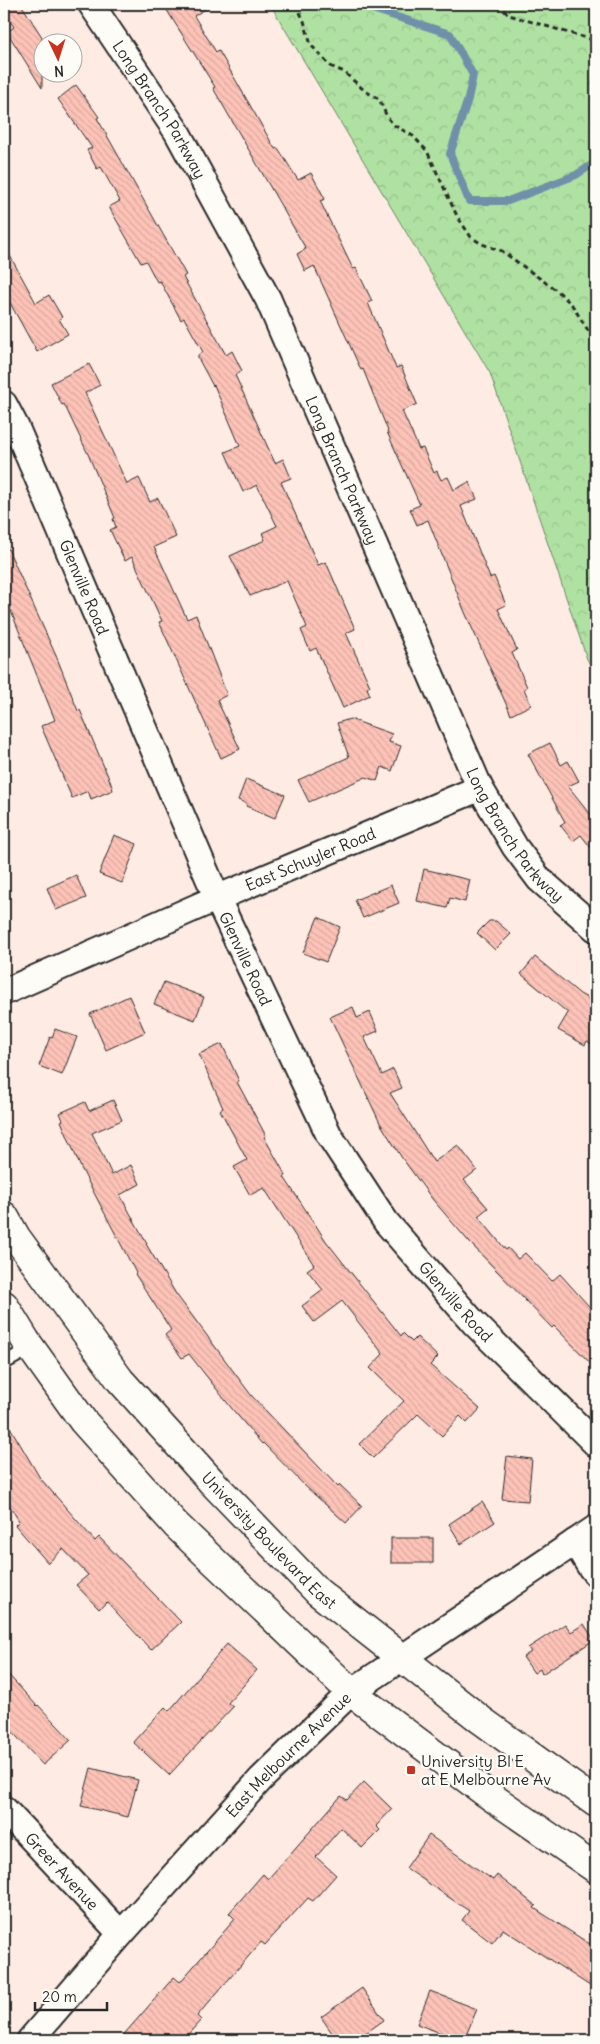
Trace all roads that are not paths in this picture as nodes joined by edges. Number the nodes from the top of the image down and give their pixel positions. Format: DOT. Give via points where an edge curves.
graph roads {
  1 [pos="91,4"];
  2 [pos="4,404"];
  3 [pos="480,788"];
  4 [pos="217,898"];
  5 [pos="596,929"];
  6 [pos="4,992"];
  7 [pos="4,1216"];
  8 [pos="4,1305"];
  9 [pos="31,1348"];
  10 [pos="4,1363"];
  11 [pos="596,1444"];
  12 [pos="596,1528"];
  13 [pos="575,1542"];
  14 [pos="596,1574"];
  15 [pos="401,1658"];
  16 [pos="351,1692"];
  17 [pos="596,1803"];
  18 [pos="4,1809"];
  19 [pos="596,1869"];
  20 [pos="121,1934"];
  21 [pos="30,2040"];
  1 -- 3 [label="street, Long Branch Parkway" via="177,132 268,299"];
  2 -- 4 [label="street, Glenville Road"];
  3 -- 4 [label="street, East Schuyler Road"];
  3 -- 5 [label="street, Long Branch Parkway" via="515,847 539,879"];
  4 -- 6 [label="street, East Schuyler Road"];
  4 -- 11 [label="street, Glenville Road" via="329,1135 386,1222 474,1323"];
  7 -- 15 [label="main road, University Boulevard East" via="120,1380 318,1592"];
  8 -- 9 [label="main road"];
  9 -- 10 [label="lane"];
  9 -- 16 [label="main road" via="83,1421 176,1524"];
  12 -- 13 [label="street, East Melbourne Avenue"];
  13 -- 14 [label="street"];
  13 -- 15 [label="street, East Melbourne Avenue"];
  15 -- 16 [label="street, East Melbourne Avenue"];
  15 -- 17 [label="main road, University Boulevard East"];
  16 -- 19 [label="main road" via="486,1793"];
  16 -- 20 [label="street, East Melbourne Avenue" via="262,1780"];
  18 -- 20 [label="street, Greer Avenue"];
  20 -- 21 [label="street, East Melbourne Avenue"];
}
